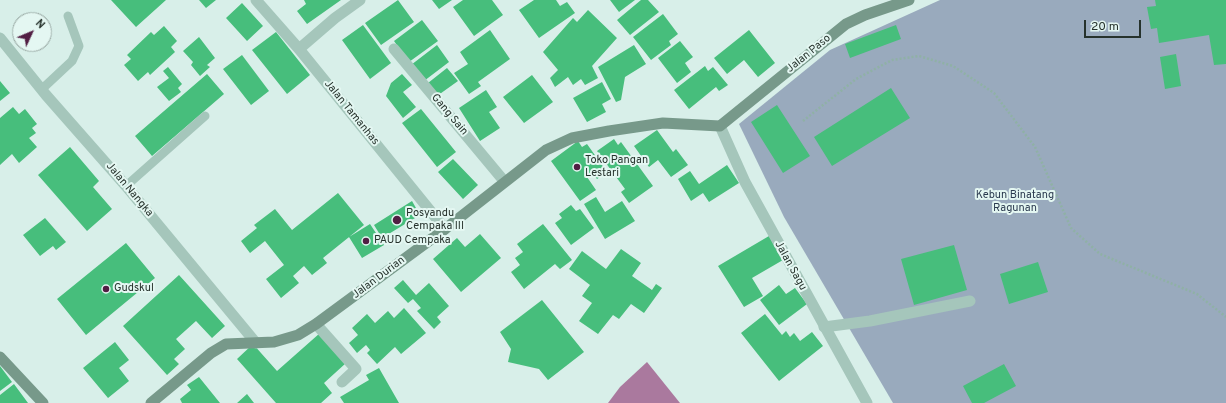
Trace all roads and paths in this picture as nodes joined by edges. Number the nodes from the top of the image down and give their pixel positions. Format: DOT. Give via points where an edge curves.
graph roads {
  1 [pos="256,0"];
  2 [pos="360,0"];
  3 [pos="908,0"];
  4 [pos="68,16"];
  5 [pos="0,38"];
  6 [pos="299,49"];
  7 [pos="394,49"];
  8 [pos="42,89"];
  9 [pos="205,116"];
  10 [pos="803,121"];
  11 [pos="720,126"];
  12 [pos="504,181"];
  13 [pos="126,186"];
  14 [pos="445,229"];
  15 [pos="970,301"];
  16 [pos="1226,318"];
  17 [pos="316,324"];
  18 [pos="824,327"];
  19 [pos="256,342"];
  20 [pos="0,357"];
  21 [pos="342,382"];
  22 [pos="43,403"];
  23 [pos="151,403"];
  24 [pos="867,403"];
  1 -- 6 [label="street, Jalan Tamanhas"];
  2 -- 6 [label="street" via="334,18"];
  3 -- 11 [label="main road, Jalan Paso" via="846,24"];
  4 -- 8 [label="lane" via="79,46 72,61"];
  5 -- 8 [label="street, Jalan Nangka"];
  6 -- 14 [label="street, Jalan Tamanhas"];
  7 -- 12 [label="street, Gang Sain"];
  8 -- 13 [label="street, Jalan Nangka"];
  9 -- 13 [label="lane"];
  10 -- 16 [label="path" via="856,79 892,60 918,56 952,66 994,93 1035,147 1071,228 1100,254 1197,294"];
  11 -- 12 [label="main road, Jalan Durian" via="663,123 572,138 546,150"];
  11 -- 18 [label="street, Jalan Sagu" via="745,182"];
  12 -- 14 [label="main road, Jalan Durian"];
  13 -- 19 [label="street, Jalan Nangka"];
  14 -- 17 [label="main road, Jalan Durian"];
  15 -- 18 [label="street" via="870,322"];
  17 -- 19 [label="main road, Jalan Durian" via="298,335 274,342"];
  17 -- 21 [label="street" via="356,369"];
  18 -- 24 [label="street, Jalan Sagu"];
  19 -- 23 [label="main road, Jalan Durian" via="226,344 211,353"];
  20 -- 22 [label="main road"];
}
